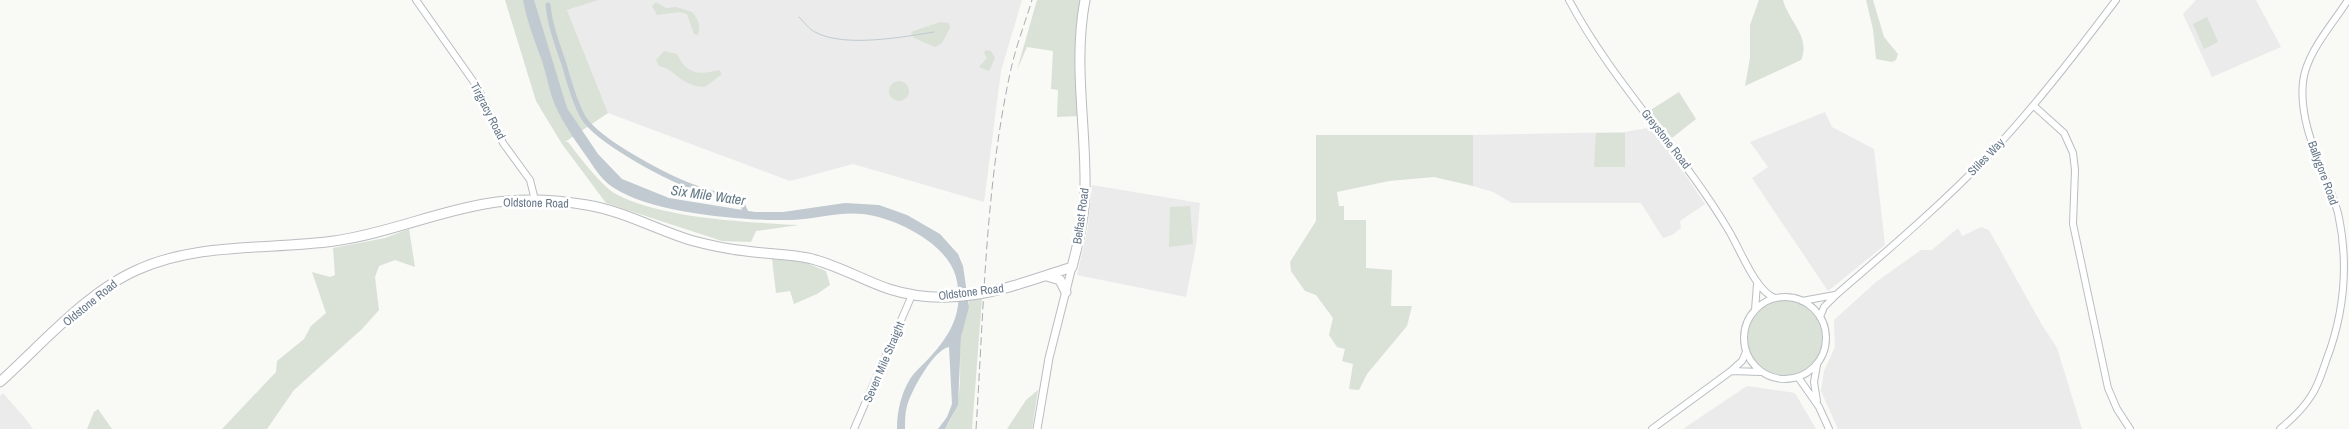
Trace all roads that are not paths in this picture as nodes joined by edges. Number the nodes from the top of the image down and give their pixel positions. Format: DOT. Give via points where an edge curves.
graph roads {
  1 [pos="416,0"];
  2 [pos="1084,0"];
  3 [pos="1569,0"];
  4 [pos="2116,0"];
  5 [pos="2348,0"];
  6 [pos="2034,106"];
  7 [pos="535,200"];
  8 [pos="1072,267"];
  9 [pos="1046,276"];
  10 [pos="1757,281"];
  11 [pos="1066,292"];
  12 [pos="912,295"];
  13 [pos="1836,295"];
  14 [pos="1775,298"];
  15 [pos="1802,301"];
  16 [pos="1755,310"];
  17 [pos="1820,317"];
  18 [pos="1746,352"];
  19 [pos="1817,363"];
  20 [pos="1731,371"];
  21 [pos="1762,373"];
  22 [pos="1798,377"];
  23 [pos="0,382"];
  24 [pos="1818,407"];
  25 [pos="854,429"];
  26 [pos="1037,429"];
  27 [pos="1652,429"];
  28 [pos="1828,429"];
  29 [pos="2130,429"];
  30 [pos="2280,429"];
  1 -- 7 [label="main road, Tirgracy Road" via="478,88 503,143 530,180"];
  2 -- 8 [label="highway, Belfast Road" via="1079,68 1085,190 1082,227"];
  3 -- 10 [label="main road, Greystone Road" via="1610,68 1689,168"];
  4 -- 6 [label="main road, Stiles Way"];
  5 -- 30 [label="main road, Ballygore Road" via="2313,54 2302,89 2311,140 2341,224 2345,269 2343,305 2316,387 2306,404"];
  6 -- 13 [label="main road, Stiles Way" via="1942,201"];
  6 -- 29 [label="main road" via="2064,134 2073,153 2075,236 2108,388"];
  7 -- 12 [label="highway, Oldstone Road" via="600,208 723,248 808,258"];
  7 -- 23 [label="highway, Oldstone Road" via="465,208 355,238 190,253 159,261 125,275 101,291"];
  8 -- 9 [label="highway, Oldstone Road"];
  8 -- 11 [label="main road, Belfast Road"];
  9 -- 11 [label="highway" via="1060,280"];
  9 -- 12 [label="highway, Oldstone Road" via="977,294 951,297"];
  10 -- 14 [label="main road, Greystone Road" via="1766,293"];
  10 -- 16 [label="main road"];
  11 -- 26 [label="main road, Belfast Road" via="1049,358"];
  12 -- 25 [label="main road, Seven Mile Straight"];
  13 -- 15 [label="main road, Stiles Way"];
  13 -- 17 [label="main road, Stiles Way" via="1824,307"];
  14 -- 15 [label="main road"];
  14 -- 16 [label="main road"];
  15 -- 17 [label="main road"];
  16 -- 18 [label="main road" via="1744,333"];
  17 -- 19 [label="main road" via="1826,336"];
  18 -- 20 [label="main road"];
  18 -- 21 [label="main road"];
  19 -- 22 [label="main road"];
  19 -- 24 [label="main road" via="1814,382"];
  20 -- 21 [label="main road"];
  20 -- 27 [label="main road"];
  21 -- 22 [label="main road" via="1782,380"];
  22 -- 24 [label="main road"];
  24 -- 28 [label="main road"];
}
